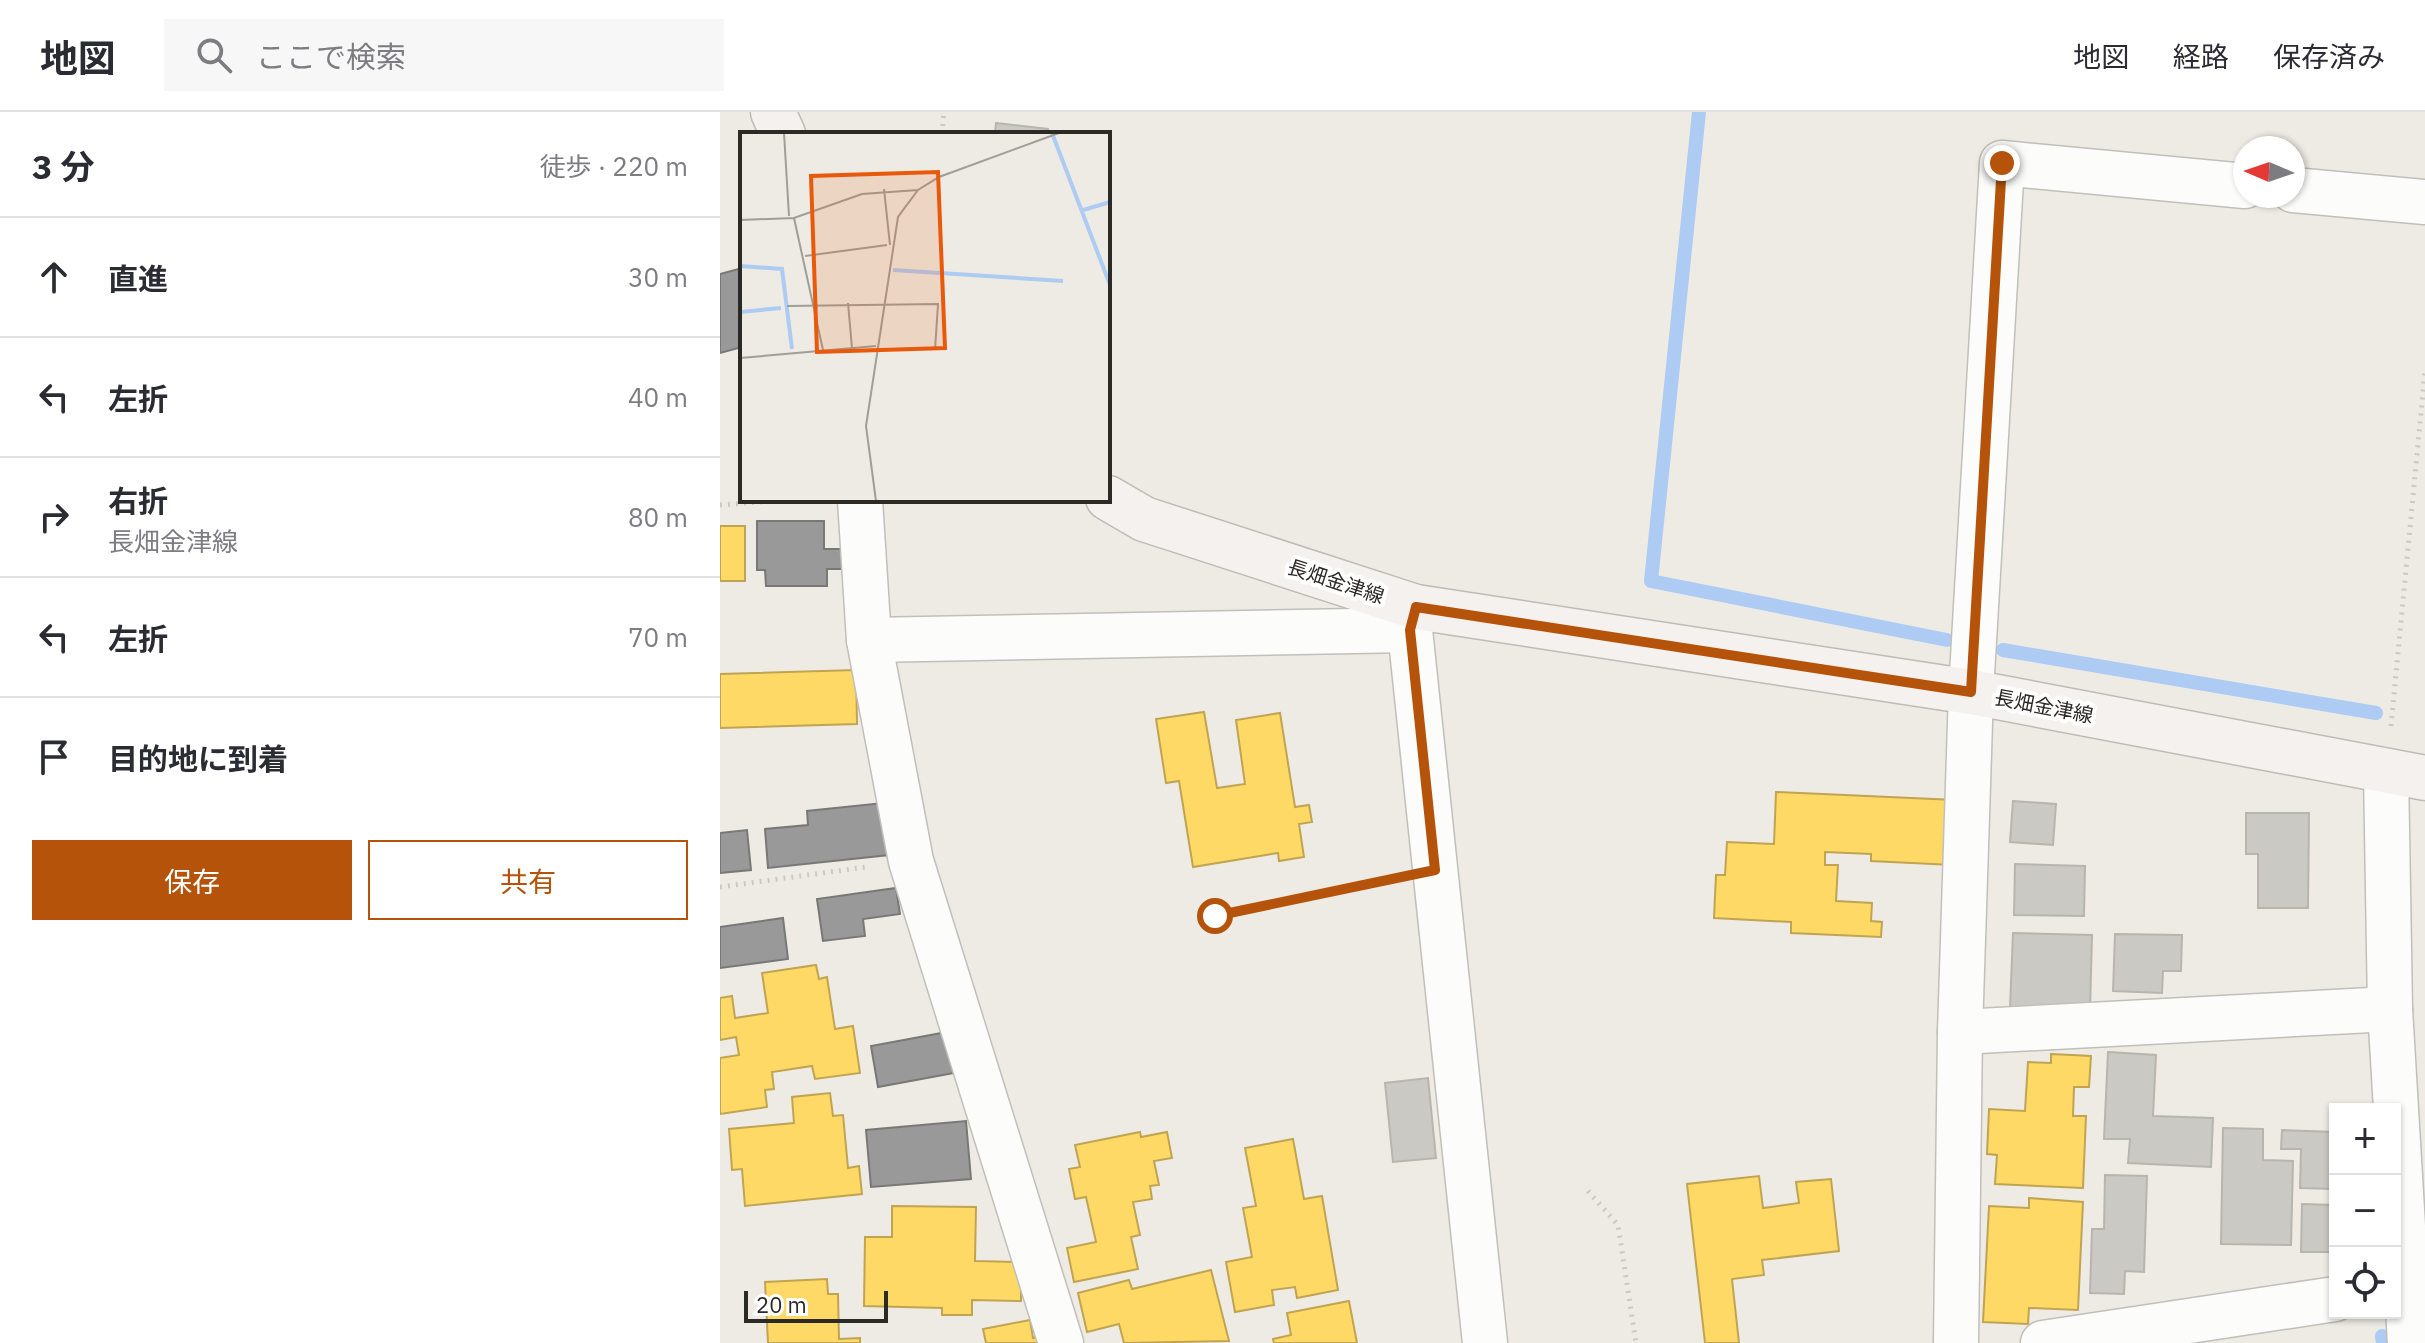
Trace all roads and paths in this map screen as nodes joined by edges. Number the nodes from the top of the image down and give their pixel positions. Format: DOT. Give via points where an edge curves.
graph roads {
  1 [pos="773,112"];
  2 [pos="944,112"];
  3 [pos="782,132"];
  4 [pos="942,132"];
  5 [pos="2233,185"];
  6 [pos="2305,191"];
  7 [pos="2425,202"];
  8 [pos="2425,371"];
  9 [pos="1110,499"];
  10 [pos="760,502"];
  11 [pos="860,502"];
  12 [pos="720,505"];
  13 [pos="1413,618"];
  14 [pos="869,640"];
  15 [pos="1971,692"];
  16 [pos="2406,774"];
  17 [pos="911,861"];
  18 [pos="1435,870"];
  19 [pos="720,887"];
  20 [pos="1215,916"];
  21 [pos="2390,1009"];
  22 [pos="1960,1032"];
  23 [pos="1588,1191"];
  24 [pos="2399,1247"];
  25 [pos="2401,1289"];
  26 [pos="2329,1300"];
  27 [pos="1061,1343"];
  28 [pos="1485,1343"];
  29 [pos="1636,1343"];
  30 [pos="1956,1343"];
  31 [pos="2043,1343"];
  32 [pos="2410,1343"];
  1 -- 3 [label="main road"];
  2 -- 4 [label="path"];
  5 -- 15 [label="street" via="2002,163"];
  6 -- 7 [label="street"];
  8 -- 16 [label="path"];
  9 -- 13 [label="main road, 長畑金津線" via="1144,519"];
  10 -- 12 [label="path"];
  11 -- 14 [label="street"];
  13 -- 14 [label="street"];
  13 -- 15 [label="main road, 長畑金津線"];
  13 -- 18 [label="street"];
  14 -- 17 [label="street"];
  15 -- 16 [label="main road, 長畑金津線"];
  15 -- 22 [label="street"];
  16 -- 21 [label="street"];
  17 -- 19 [label="path"];
  17 -- 27 [label="street"];
  18 -- 20 [label="path"];
  18 -- 28 [label="street"];
  21 -- 22 [label="street"];
  21 -- 24 [label="street"];
  22 -- 30 [label="street"];
  23 -- 29 [label="path" via="1618,1225"];
  25 -- 32 [label="street"];
  26 -- 31 [label="street"];
}
